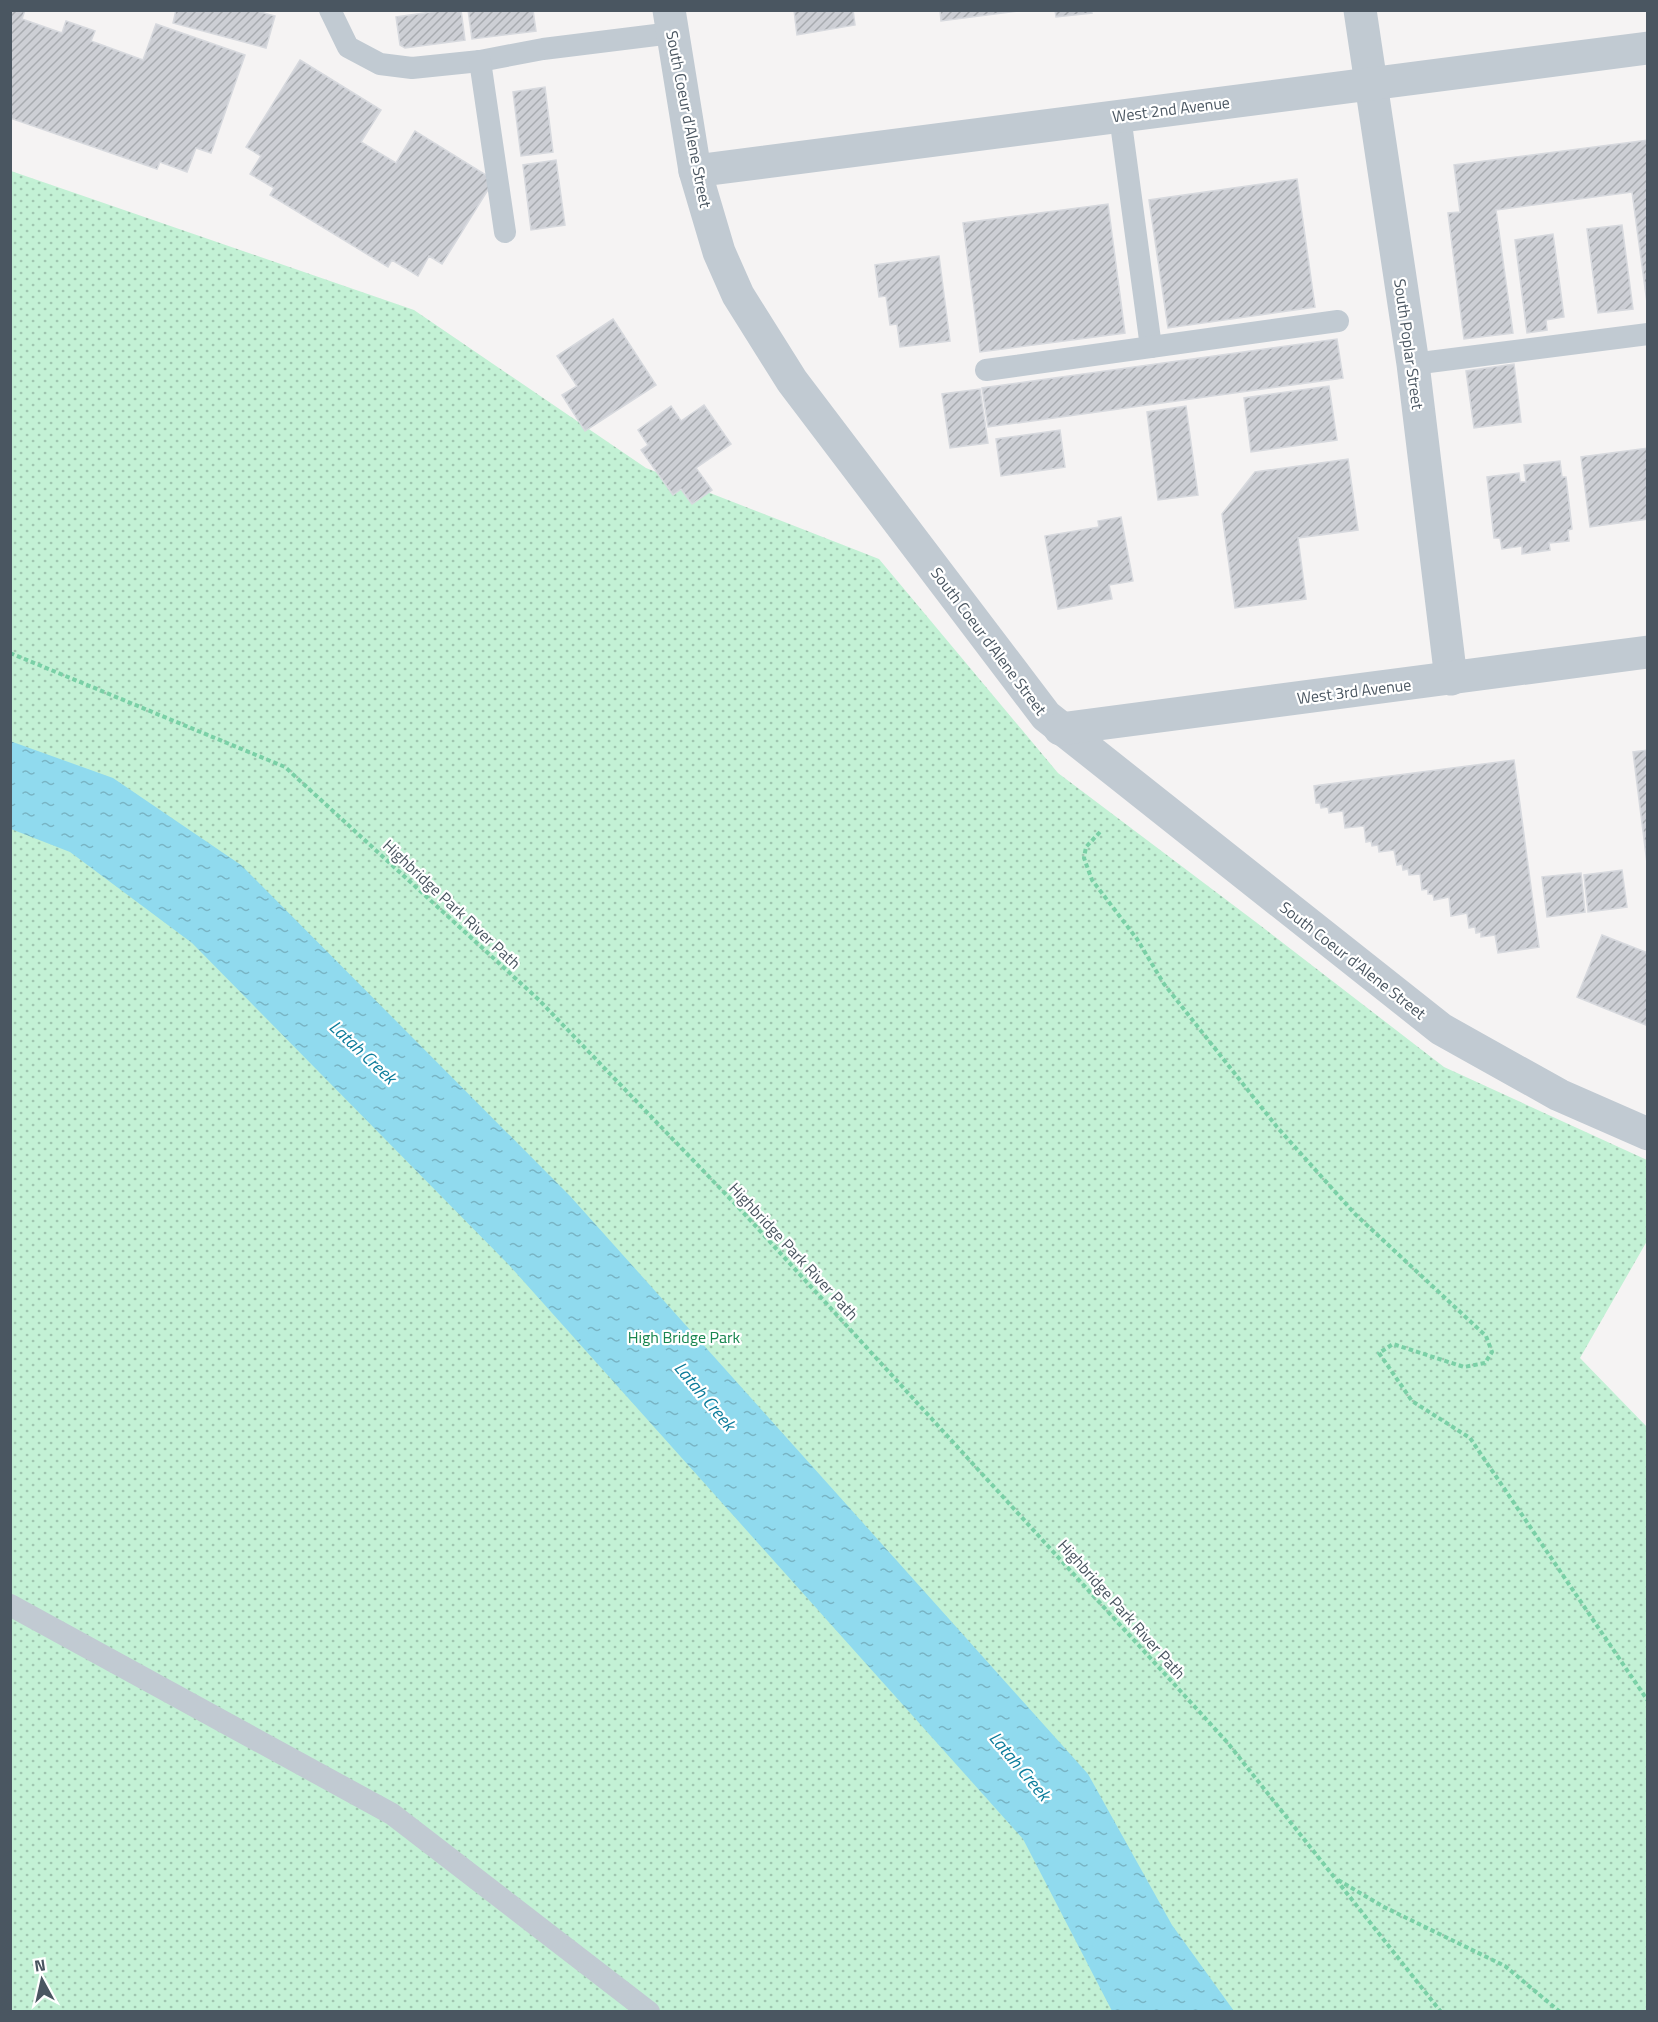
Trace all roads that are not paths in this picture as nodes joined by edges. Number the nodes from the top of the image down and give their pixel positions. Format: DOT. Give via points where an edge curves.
graph roads {
  1 [pos="330,10"];
  2 [pos="1360,10"];
  3 [pos="670,22"];
  4 [pos="1647,48"];
  5 [pos="480,61"];
  6 [pos="1370,84"];
  7 [pos="1120,116"];
  8 [pos="695,171"];
  9 [pos="505,232"];
  10 [pos="1338,321"];
  11 [pos="1647,334"];
  12 [pos="1152,347"];
  13 [pos="1413,364"];
  14 [pos="986,370"];
  15 [pos="1647,652"];
  16 [pos="1451,679"];
  17 [pos="1060,729"];
  18 [pos="1647,1134"];
  19 [pos="10,1605"];
  20 [pos="649,2012"];
  1 -- 5 [label="lane" via="348,47 380,64 412,68"];
  2 -- 6 [label="street, South Poplar Street"];
  3 -- 5 [label="lane"];
  3 -- 8 [label="street, South Coeur d'Alene Street"];
  4 -- 6 [label="street, West 2nd Avenue"];
  5 -- 9 [label="lane"];
  6 -- 7 [label="street, West 2nd Avenue"];
  6 -- 13 [label="street, South Poplar Street"];
  7 -- 8 [label="street, West 2nd Avenue"];
  7 -- 12 [label="lane"];
  8 -- 17 [label="street, South Coeur d'Alene Street" via="719,252 738,295 792,381 1046,716"];
  10 -- 12 [label="lane"];
  11 -- 13 [label="lane"];
  12 -- 14 [label="lane"];
  13 -- 16 [label="street, South Poplar Street"];
  15 -- 16 [label="street, West 3rd Avenue"];
  16 -- 17 [label="street, West 3rd Avenue"];
  17 -- 18 [label="street, South Coeur d'Alene Street" via="1441,1029 1559,1095"];
  19 -- 20 [label="lane" via="392,1814"];
}
